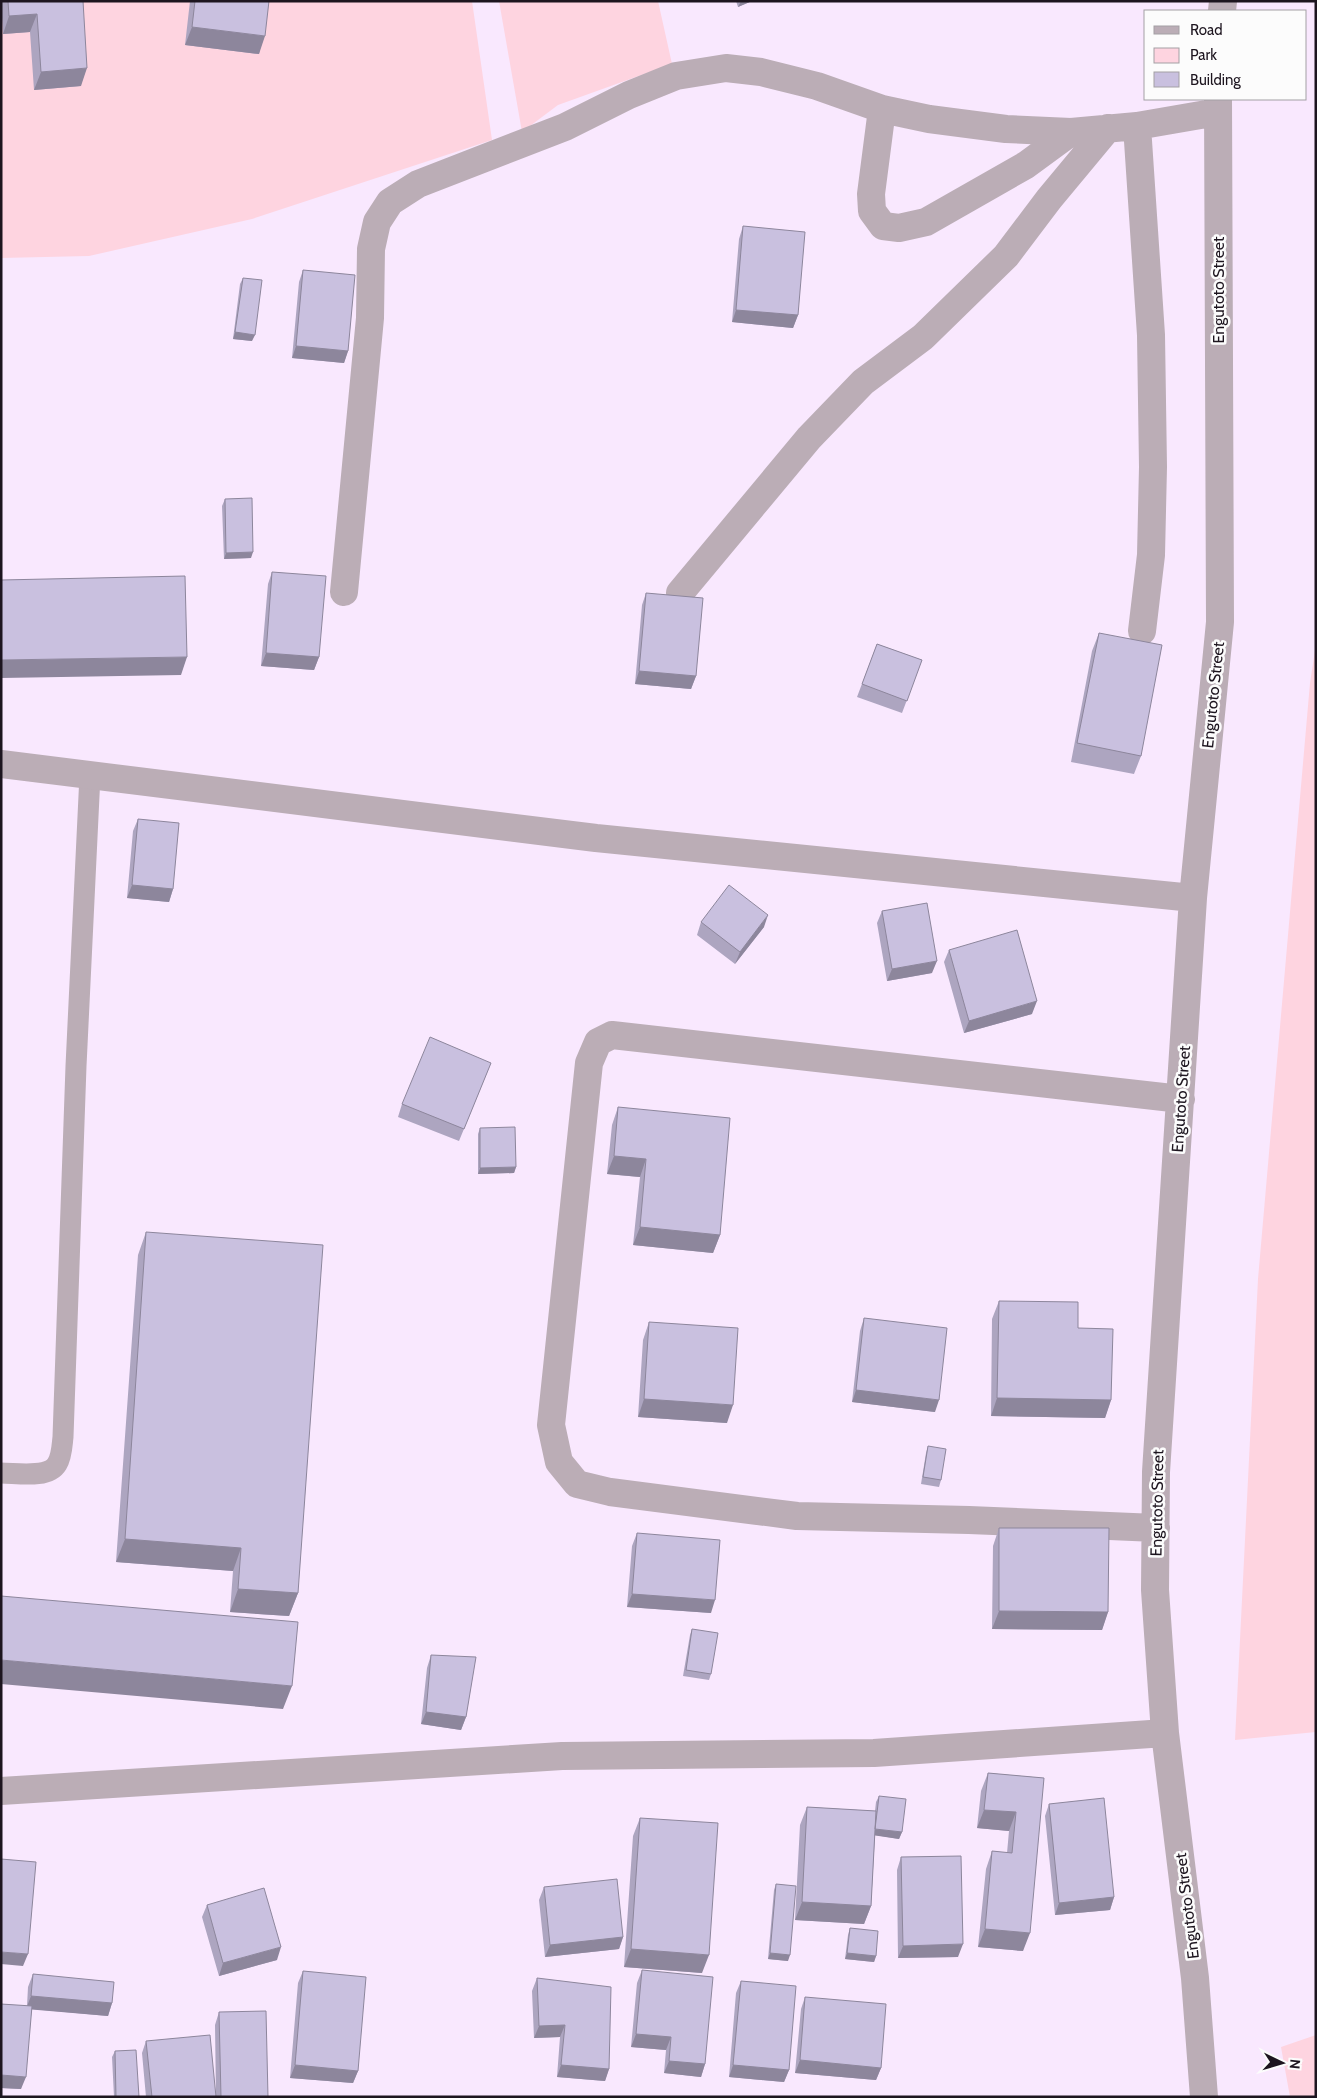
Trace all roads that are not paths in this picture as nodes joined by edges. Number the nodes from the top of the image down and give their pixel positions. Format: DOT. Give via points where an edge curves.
graph roads {
  1 [pos="1218,105"];
  2 [pos="882,109"];
  3 [pos="1137,126"];
  4 [pos="1108,128"];
  5 [pos="1071,132"];
  6 [pos="344,592"];
  7 [pos="680,593"];
  8 [pos="1142,631"];
  9 [pos="1,764"];
  10 [pos="90,774"];
  11 [pos="1193,898"];
  12 [pos="1181,1099"];
  13 [pos="1,1473"];
  14 [pos="1156,1528"];
  15 [pos="1164,1733"];
  16 [pos="1,1791"];
  17 [pos="1204,2097"];
  1 -- 3 [label="street"];
  1 -- 11 [label="street, Engutoto Street" via="1220,622"];
  2 -- 5 [label="street" via="997,128"];
  2 -- 5 [label="street" via="871,194 872,211 883,226 899,228 926,222 970,198 1026,165"];
  2 -- 6 [label="street" via="817,86 761,72 726,68 676,76 565,127 418,184 390,202 377,222 371,249 370,318"];
  3 -- 4 [label="street"];
  3 -- 8 [label="street" via="1151,335 1153,468 1151,555"];
  4 -- 5 [label="street"];
  4 -- 7 [label="street" via="1006,256 923,337 863,382 809,438"];
  9 -- 10 [label="street"];
  10 -- 11 [label="street" via="596,838"];
  10 -- 13 [label="lane" via="63,1437 58,1463 53,1469 39,1473"];
  11 -- 12 [label="street, Engutoto Street"];
  12 -- 14 [label="street, Engutoto Street" via="1156,1472"];
  12 -- 14 [label="street" via="612,1035 598,1042 589,1063 551,1425 559,1462 577,1484 610,1492 797,1516"];
  14 -- 15 [label="street, Engutoto Street" via="1155,1590"];
  15 -- 16 [label="street" via="874,1753 562,1756"];
  15 -- 17 [label="street, Engutoto Street" via="1195,1978"];
}
